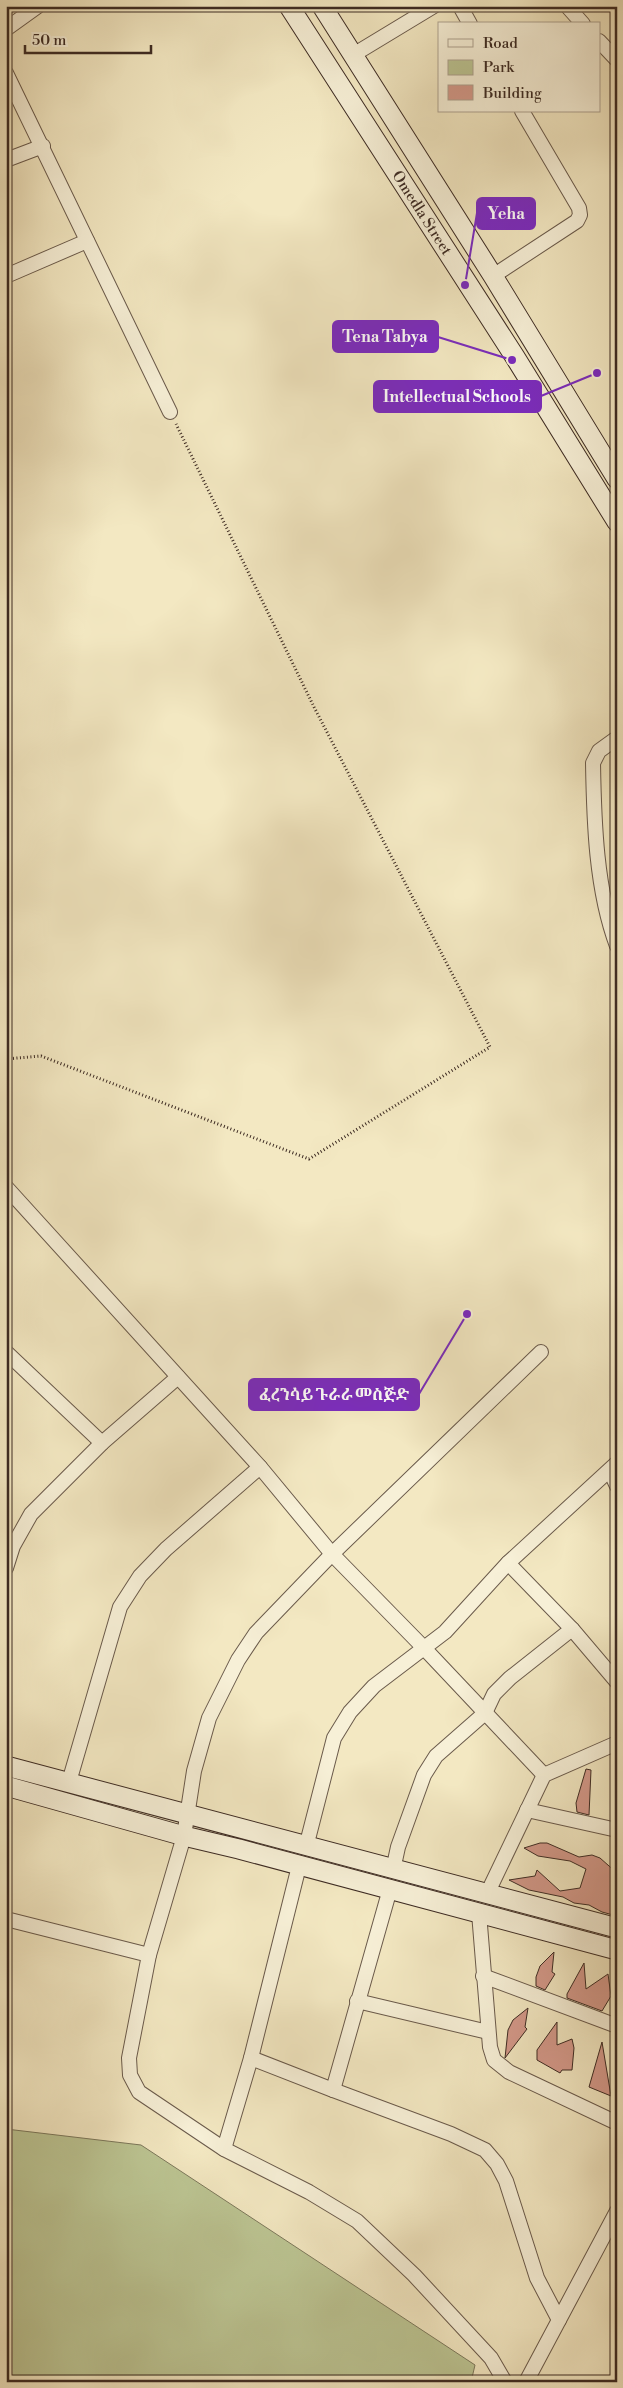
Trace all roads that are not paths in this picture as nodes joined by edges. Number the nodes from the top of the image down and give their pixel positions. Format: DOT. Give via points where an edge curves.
graph roads {
  1 [pos="38,6"];
  2 [pos="289,6"];
  3 [pos="322,6"];
  4 [pos="434,6"];
  5 [pos="460,6"];
  6 [pos="567,6"];
  7 [pos="469,22"];
  8 [pos="581,22"];
  9 [pos="6,29"];
  10 [pos="600,42"];
  11 [pos="353,55"];
  12 [pos="617,60"];
  13 [pos="6,73"];
  14 [pos="523,112"];
  15 [pos="43,146"];
  16 [pos="6,160"];
  17 [pos="88,241"];
  18 [pos="6,276"];
  19 [pos="494,276"];
  20 [pos="535,343"];
  21 [pos="515,357"];
  22 [pos="170,412"];
  23 [pos="617,479"];
  24 [pos="617,522"];
  25 [pos="617,738"];
  26 [pos="617,946"];
  27 [pos="6,1187"];
  28 [pos="540,1352"];
  29 [pos="7,1354"];
  30 [pos="178,1377"];
  31 [pos="102,1443"];
  32 [pos="260,1467"];
  33 [pos="613,1467"];
  34 [pos="617,1486"];
  35 [pos="332,1554"];
  36 [pos="508,1563"];
  37 [pos="6,1568"];
  38 [pos="572,1629"];
  39 [pos="424,1648"];
  40 [pos="617,1682"];
  41 [pos="485,1713"];
  42 [pos="617,1743"];
  43 [pos="6,1766"];
  44 [pos="544,1775"];
  45 [pos="69,1782"];
  46 [pos="6,1786"];
  47 [pos="527,1810"];
  48 [pos="186,1812"];
  49 [pos="617,1830"];
  50 [pos="184,1836"];
  51 [pos="306,1847"];
  52 [pos="299,1866"];
  53 [pos="393,1870"];
  54 [pos="390,1889"];
  55 [pos="487,1894"];
  56 [pos="478,1913"];
  57 [pos="6,1919"];
  58 [pos="617,1928"];
  59 [pos="617,1950"];
  60 [pos="149,1955"];
  61 [pos="483,1976"];
  62 [pos="357,2002"];
  63 [pos="617,2026"];
  64 [pos="488,2032"];
  65 [pos="251,2058"];
  66 [pos="333,2090"];
  67 [pos="617,2123"];
  68 [pos="224,2149"];
  69 [pos="617,2211"];
  70 [pos="613,2230"];
  71 [pos="559,2320"];
  72 [pos="505,2382"];
  73 [pos="526,2382"];
  1 -- 9 [label="street"];
  2 -- 21 [label="street, Omedla Street"];
  3 -- 11 [label="street, Omedla Street"];
  4 -- 11 [label="street"];
  5 -- 7 [label="street"];
  6 -- 8 [label="street"];
  10 -- 12 [label="street"];
  11 -- 19 [label="street, Omedla Street"];
  13 -- 15 [label="street"];
  14 -- 19 [label="street" via="579,208 580,215 577,221"];
  15 -- 16 [label="street"];
  15 -- 17 [label="street"];
  17 -- 18 [label="street"];
  17 -- 22 [label="street"];
  19 -- 20 [label="street, Omedla Street"];
  20 -- 21 [label="street"];
  20 -- 23 [label="street, Omedla Street"];
  21 -- 24 [label="street, Omedla Street"];
  25 -- 26 [label="street" via="599,751 593,763 601,884 607,920"];
  27 -- 30 [label="street"];
  28 -- 35 [label="street"];
  29 -- 31 [label="street"];
  30 -- 31 [label="street"];
  30 -- 32 [label="street"];
  31 -- 37 [label="street" via="31,1514 13,1546"];
  32 -- 35 [label="street"];
  32 -- 45 [label="street" via="166,1549 140,1576 120,1607"];
  33 -- 34 [label="street"];
  33 -- 36 [label="street"];
  35 -- 39 [label="street"];
  35 -- 48 [label="street" via="256,1633 234,1667 209,1718"];
  36 -- 38 [label="street"];
  36 -- 39 [label="street" via="445,1632"];
  38 -- 40 [label="street"];
  38 -- 41 [label="street" via="510,1678 494,1694"];
  39 -- 41 [label="street"];
  39 -- 51 [label="street" via="374,1686 350,1712 334,1738"];
  41 -- 44 [label="street"];
  41 -- 53 [label="street" via="436,1756 424,1775"];
  42 -- 44 [label="street"];
  43 -- 45 [label="street"];
  44 -- 47 [label="street"];
  45 -- 48 [label="street"];
  46 -- 50 [label="street"];
  47 -- 49 [label="street"];
  47 -- 55 [label="street"];
  48 -- 50 [label="street"];
  48 -- 51 [label="street"];
  50 -- 52 [label="street"];
  50 -- 60 [label="street"];
  51 -- 53 [label="street"];
  52 -- 54 [label="street"];
  52 -- 65 [label="street"];
  53 -- 55 [label="street"];
  54 -- 56 [label="street"];
  54 -- 62 [label="street"];
  55 -- 58 [label="street"];
  56 -- 59 [label="street"];
  56 -- 61 [label="street"];
  57 -- 60 [label="street"];
  60 -- 68 [label="street" via="129,2058 130,2075 139,2092"];
  61 -- 63 [label="street"];
  61 -- 64 [label="street"];
  62 -- 64 [label="street"];
  62 -- 66 [label="street"];
  64 -- 67 [label="street" via="494,2060 501,2067"];
  65 -- 66 [label="street"];
  65 -- 68 [label="street"];
  66 -- 71 [label="street" via="485,2150 506,2181 537,2278"];
  68 -- 72 [label="street" via="309,2192 357,2221 491,2358"];
  69 -- 70 [label="street"];
  70 -- 71 [label="street"];
  71 -- 73 [label="street"];
}
